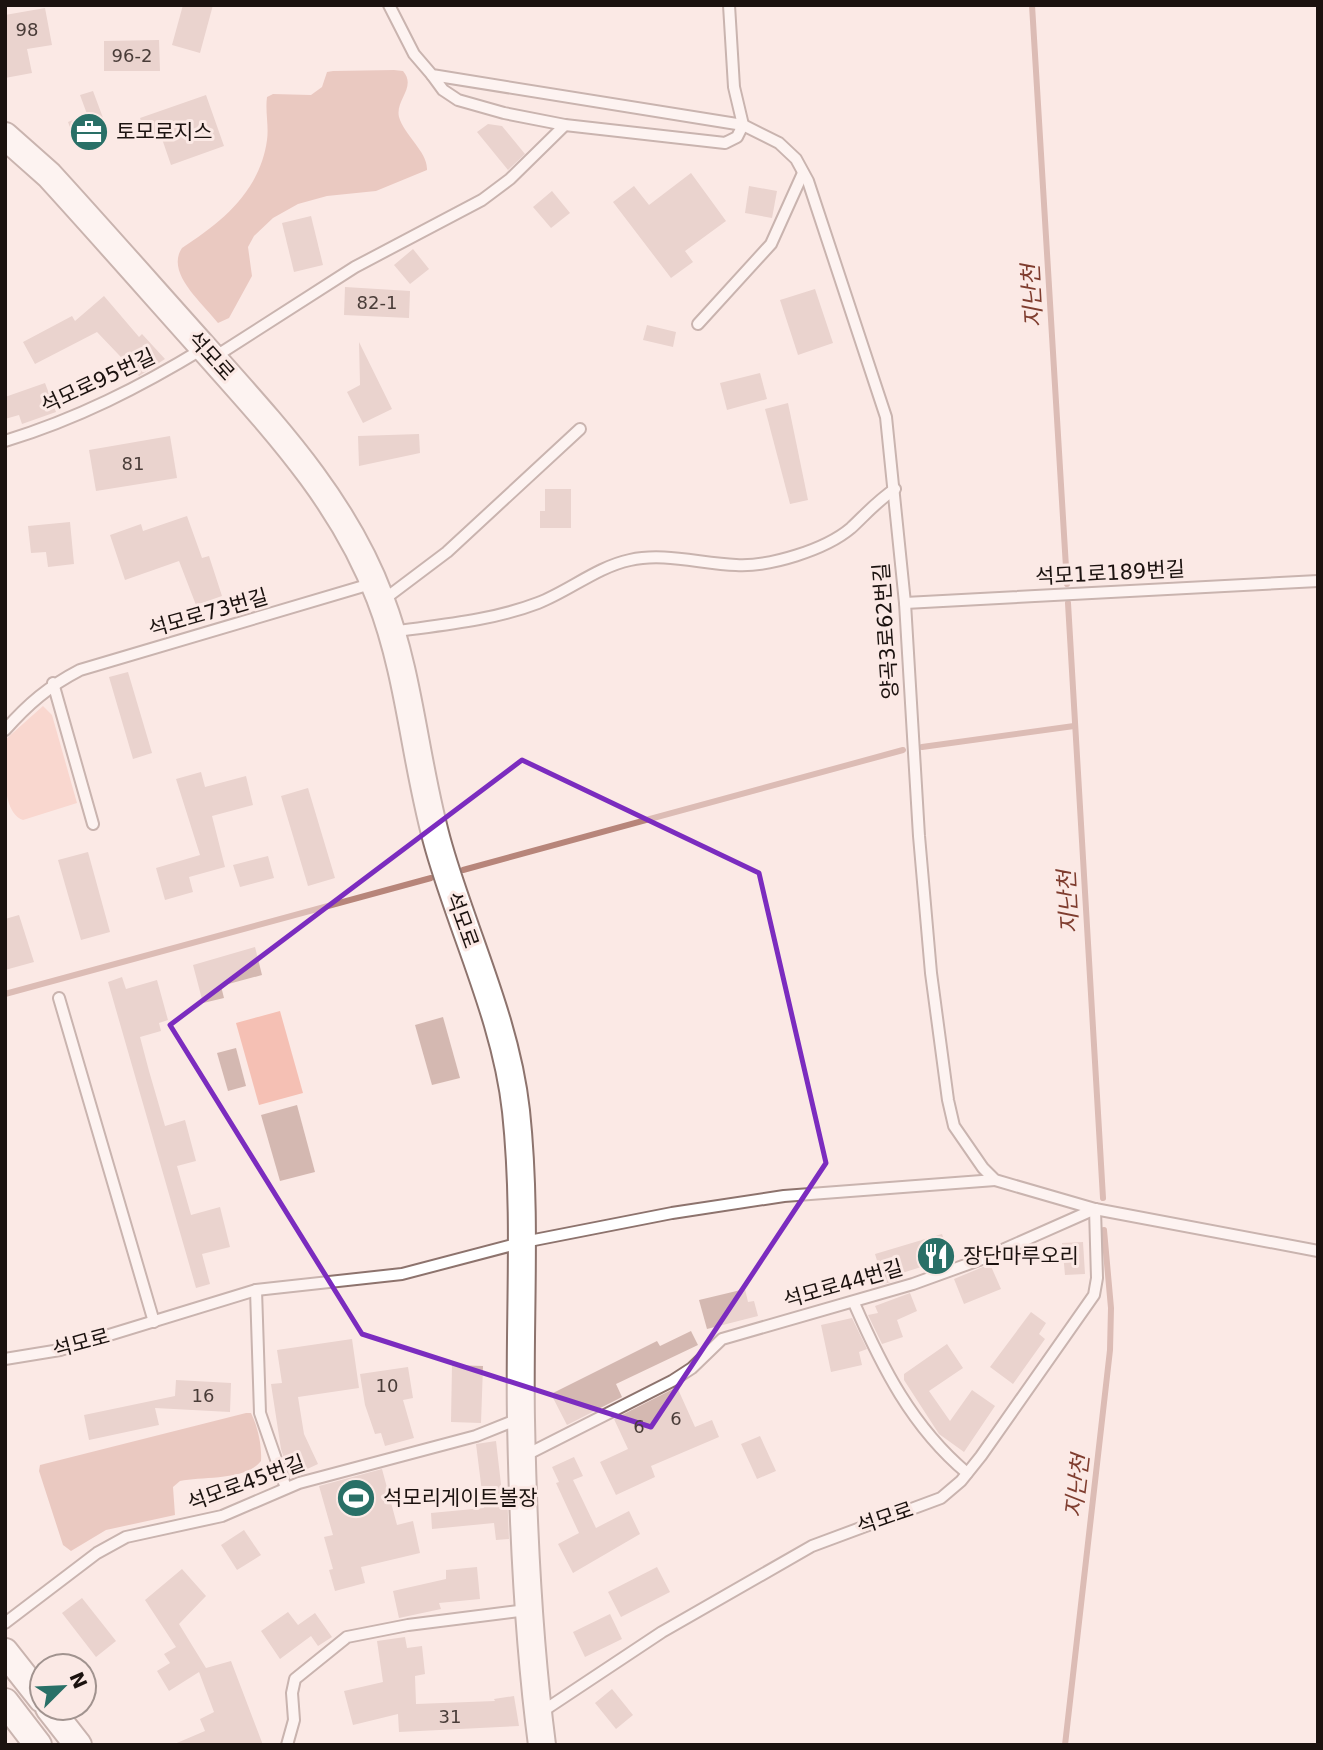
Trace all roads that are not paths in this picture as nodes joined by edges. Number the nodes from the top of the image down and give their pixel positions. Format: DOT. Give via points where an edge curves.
graph roads {
  1 [pos="389,5"];
  2 [pos="729,5"];
  3 [pos="432,75"];
  4 [pos="565,125"];
  5 [pos="743,125"];
  6 [pos="5,136"];
  7 [pos="803,173"];
  8 [pos="698,324"];
  9 [pos="208,353"];
  10 [pos="580,429"];
  11 [pos="5,441"];
  12 [pos="895,489"];
  13 [pos="1318,582"];
  14 [pos="378,592"];
  15 [pos="905,603"];
  16 [pos="391,632"];
  17 [pos="53,683"];
  18 [pos="5,730"];
  19 [pos="93,824"];
  20 [pos="59,998"];
  21 [pos="995,1180"];
  22 [pos="1095,1209"];
  23 [pos="524,1242"];
  24 [pos="1318,1251"];
  25 [pos="256,1290"];
  26 [pos="854,1303"];
  27 [pos="155,1322"];
  28 [pos="5,1359"];
  29 [pos="521,1418"];
  30 [pos="522,1457"];
  31 [pos="967,1473"];
  32 [pos="286,1488"];
  33 [pos="530,1610"];
  34 [pos="5,1623"];
  35 [pos="5,1652"];
  36 [pos="28,1681"];
  37 [pos="5,1702"];
  38 [pos="538,1714"];
  39 [pos="60,1722"];
  40 [pos="38,1745"];
  41 [pos="78,1745"];
  42 [pos="287,1745"];
  43 [pos="542,1745"];
  1 -- 3 [label="lane" via="414,54"];
  2 -- 5 [label="lane" via="734,87"];
  3 -- 4 [label="lane" via="458,100"];
  3 -- 5 [label="lane"];
  4 -- 5 [label="lane" via="725,143 737,137"];
  4 -- 9 [label="lane, 석모로95번길" via="482,200"];
  5 -- 7 [label="lane, 양곡3로62번길" via="779,144 796,159"];
  6 -- 9 [label="street, 석모로" via="49,175"];
  7 -- 8 [label="lane" via="771,244"];
  7 -- 12 [label="lane, 양곡3로62번길" via="882,399"];
  9 -- 11 [label="lane, 석모로95번길" via="85,413"];
  9 -- 14 [label="street, 석모로" via="317,480 360,551"];
  10 -- 14 [label="lane" via="416,579"];
  12 -- 15 [label="lane, 양곡3로62번길"];
  12 -- 16 [label="lane" via="843,533 774,563 748,566 634,559 523,608"];
  13 -- 15 [label="lane, 석모1로189번길"];
  14 -- 16 [label="street, 석모로"];
  14 -- 17 [label="lane, 석모로73번길" via="80,670"];
  15 -- 21 [label="lane, 양곡3로62번길" via="919,836 948,1100 954,1126"];
  16 -- 23 [label="street, 석모로" via="432,825 509,1071 516,1108"];
  17 -- 18 [label="lane, 석모로73번길"];
  17 -- 19 [label="lane"];
  20 -- 27 [label="lane"];
  21 -- 22 [label="lane"];
  21 -- 23 [label="lane, 석모로" via="784,1196"];
  22 -- 24 [label="lane"];
  22 -- 26 [label="lane, 석모로44번길" via="982,1259"];
  22 -- 31 [label="lane, 석모로" via="1094,1295"];
  23 -- 25 [label="lane, 석모로" via="402,1274"];
  23 -- 29 [label="street, 석모로"];
  25 -- 27 [label="lane, 석모로"];
  25 -- 32 [label="lane" via="260,1413"];
  26 -- 30 [label="lane, 석모로44번길" via="722,1339 672,1381"];
  26 -- 31 [label="lane" via="885,1369 916,1420"];
  27 -- 28 [label="lane, 석모로" via="60,1350"];
  29 -- 30 [label="street, 석모로"];
  29 -- 32 [label="lane, 석모로45번길" via="476,1437 332,1472"];
  30 -- 33 [label="street, 석모로"];
  31 -- 38 [label="lane, 석모로" via="941,1498 835,1536 759,1576 662,1632"];
  32 -- 34 [label="lane, 석모로45번길" via="222,1516 111,1543"];
  33 -- 38 [label="street, 석모로"];
  33 -- 42 [label="lane" via="347,1637 295,1679 294,1720"];
  35 -- 36 [label="street"];
  37 -- 40 [label="street"];
  38 -- 43 [label="street, 석모로"];
  39 -- 41 [label="street"];
}
